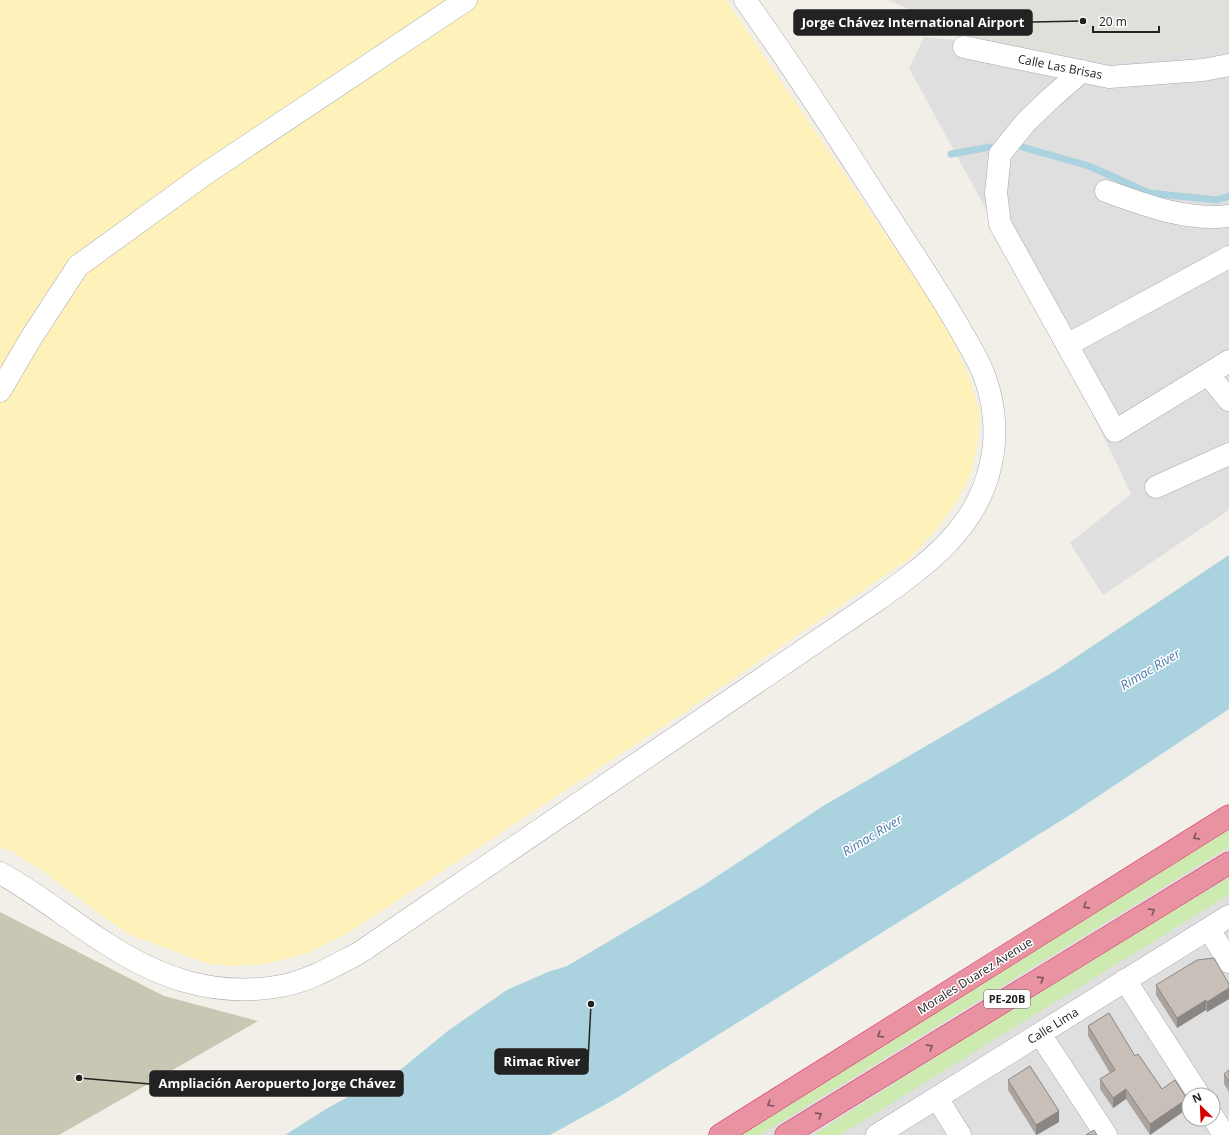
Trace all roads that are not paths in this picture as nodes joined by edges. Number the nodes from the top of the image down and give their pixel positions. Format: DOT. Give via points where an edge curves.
graph roads {
  1 [pos="466,0"];
  2 [pos="745,0"];
  3 [pos="964,47"];
  4 [pos="1229,64"];
  5 [pos="1082,71"];
  6 [pos="1106,191"];
  7 [pos="1229,216"];
  8 [pos="1229,257"];
  9 [pos="1066,344"];
  10 [pos="1229,361"];
  11 [pos="1208,374"];
  12 [pos="0,391"];
  13 [pos="1229,400"];
  14 [pos="1229,454"];
  15 [pos="1156,487"];
  16 [pos="1229,816"];
  17 [pos="1229,863"];
  18 [pos="0,874"];
  19 [pos="1229,916"];
  20 [pos="1209,929"];
  21 [pos="1229,962"];
  22 [pos="1125,980"];
  23 [pos="1040,1034"];
  24 [pos="1194,1087"];
  25 [pos="938,1098"];
  26 [pos="720,1135"];
  27 [pos="786,1135"];
  28 [pos="877,1135"];
  29 [pos="960,1135"];
  30 [pos="1106,1135"];
  1 -- 12 [label="street" via="205,174 78,266"];
  2 -- 18 [label="street" via="780,49 950,311 982,370 990,393 995,427 992,462 978,501 953,539 922,567 873,603 359,953 314,976 282,986 249,989 219,988 161,974 104,942"];
  3 -- 5 [label="street, Calle Las Brisas"];
  4 -- 5 [label="street, Calle Las Brisas" via="1203,70 1109,77"];
  5 -- 9 [label="street" via="1026,122 1000,154 996,193 1000,224"];
  6 -- 7 [label="street" via="1179,214 1201,217"];
  8 -- 9 [label="street"];
  9 -- 11 [label="street" via="1115,431"];
  10 -- 11 [label="street"];
  11 -- 13 [label="street"];
  14 -- 15 [label="street"];
  16 -- 26 [label="highway, Morales Duarez Avenue / PE-20B, one-way"];
  27 -- 17 [label="highway, PE-20B, one-way"];
  19 -- 20 [label="street, Calle Lima"];
  20 -- 21 [label="street"];
  20 -- 22 [label="street, Calle Lima"];
  22 -- 23 [label="street, Calle Lima"];
  22 -- 24 [label="street"];
  23 -- 25 [label="street, Calle Lima"];
  23 -- 30 [label="street"];
  25 -- 28 [label="street, Calle Lima"];
  25 -- 29 [label="street"];
}
